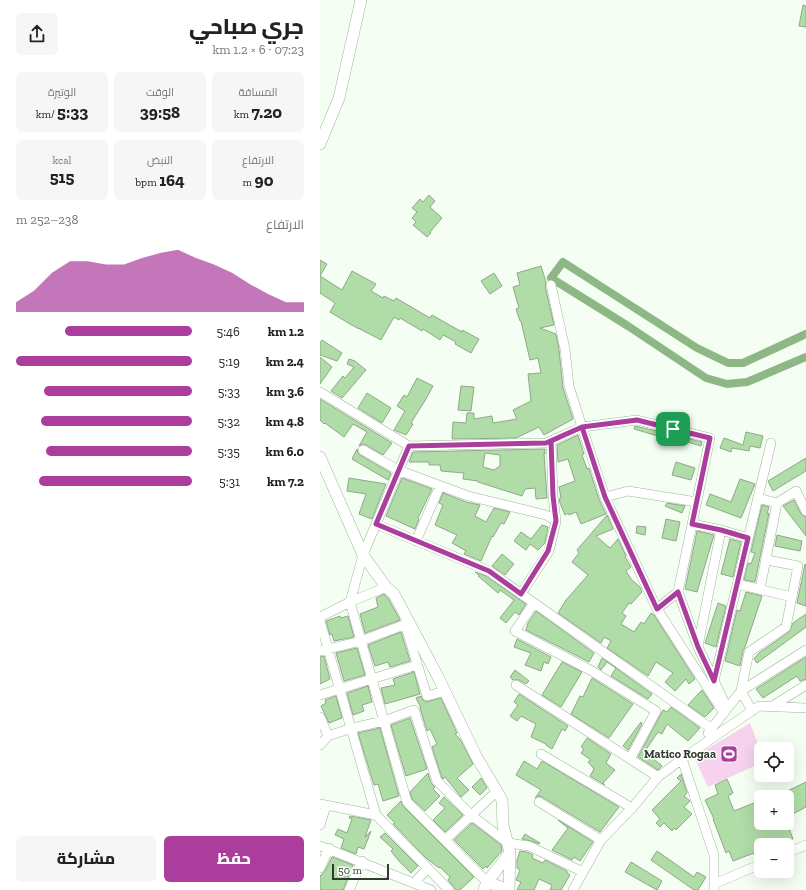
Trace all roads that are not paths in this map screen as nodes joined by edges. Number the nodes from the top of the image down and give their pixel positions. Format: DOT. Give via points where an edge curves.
graph roads {
  1 [pos="361,0"];
  2 [pos="320,144"];
  3 [pos="551,285"];
  4 [pos="320,392"];
  5 [pos="582,427"];
  6 [pos="551,441"];
  7 [pos="771,443"];
  8 [pos="409,446"];
  9 [pos="363,450"];
  10 [pos="320,457"];
  11 [pos="398,470"];
  12 [pos="440,486"];
  13 [pos="605,497"];
  14 [pos="758,498"];
  15 [pos="697,502"];
  16 [pos="777,503"];
  17 [pos="806,511"];
  18 [pos="556,521"];
  19 [pos="376,524"];
  20 [pos="692,524"];
  21 [pos="721,530"];
  22 [pos="748,538"];
  23 [pos="416,541"];
  24 [pos="364,555"];
  25 [pos="767,560"];
  26 [pos="737,584"];
  27 [pos="386,587"];
  28 [pos="760,590"];
  29 [pos="678,592"];
  30 [pos="521,594"];
  31 [pos="792,597"];
  32 [pos="350,602"];
  33 [pos="534,603"];
  34 [pos="657,609"];
  35 [pos="320,617"];
  36 [pos="320,622"];
  37 [pos="407,624"];
  38 [pos="361,641"];
  39 [pos="698,647"];
  40 [pos="324,650"];
  41 [pos="806,650"];
  42 [pos="417,665"];
  43 [pos="372,680"];
  44 [pos="714,681"];
  45 [pos="516,685"];
  46 [pos="806,685"];
  47 [pos="340,688"];
  48 [pos="445,691"];
  49 [pos="741,691"];
  50 [pos="320,694"];
  51 [pos="771,707"];
  52 [pos="806,708"];
  53 [pos="725,711"];
  54 [pos="752,711"];
  55 [pos="320,717"];
  56 [pos="384,721"];
  57 [pos="352,728"];
  58 [pos="712,729"];
  59 [pos="328,736"];
  60 [pos="320,745"];
  61 [pos="698,748"];
  62 [pos="540,754"];
  63 [pos="630,759"];
  64 [pos="682,759"];
  65 [pos="658,777"];
  66 [pos="497,791"];
  67 [pos="538,802"];
  68 [pos="323,805"];
  69 [pos="632,808"];
  70 [pos="376,815"];
  71 [pos="471,815"];
  72 [pos="320,824"];
  73 [pos="445,840"];
  74 [pos="601,840"];
  75 [pos="806,845"];
  76 [pos="324,847"];
  77 [pos="509,848"];
  78 [pos="794,850"];
  79 [pos="362,862"];
  80 [pos="754,867"];
  81 [pos="320,868"];
  82 [pos="428,868"];
  83 [pos="583,872"];
  84 [pos="414,883"];
  85 [pos="486,886"];
  86 [pos="714,887"];
  87 [pos="350,890"];
  88 [pos="431,890"];
  89 [pos="449,890"];
  90 [pos="509,890"];
  91 [pos="573,890"];
  1 -- 2 [label="street" via="339,98"];
  3 -- 5 [label="street" via="565,349 569,386"];
  4 -- 8 [label="street"];
  5 -- 6 [label="street"];
  5 -- 13 [label="street"];
  5 -- 15 [label="street" via="637,420 710,438"];
  6 -- 8 [label="street"];
  6 -- 18 [label="street"];
  7 -- 14 [label="street"];
  8 -- 11 [label="street"];
  9 -- 11 [label="street"];
  10 -- 24 [label="street"];
  11 -- 12 [label="street"];
  11 -- 19 [label="street"];
  12 -- 18 [label="street" via="468,496 546,515"];
  12 -- 23 [label="street"];
  13 -- 15 [label="street" via="628,491"];
  13 -- 34 [label="street"];
  14 -- 16 [label="street"];
  14 -- 22 [label="street"];
  15 -- 20 [label="street"];
  16 -- 17 [label="street" via="796,491"];
  16 -- 25 [label="street"];
  18 -- 30 [label="street" via="548,551"];
  19 -- 23 [label="street"];
  19 -- 24 [label="street"];
  20 -- 21 [label="street"];
  20 -- 29 [label="street"];
  21 -- 22 [label="street"];
  21 -- 39 [label="street"];
  22 -- 26 [label="street"];
  23 -- 30 [label="street" via="489,571"];
  24 -- 27 [label="street"];
  24 -- 32 [label="street"];
  25 -- 28 [label="street"];
  25 -- 31 [label="street" via="798,566"];
  26 -- 28 [label="street"];
  26 -- 44 [label="street"];
  27 -- 32 [label="street"];
  27 -- 37 [label="street" via="394,594"];
  28 -- 31 [label="street"];
  29 -- 34 [label="street"];
  29 -- 39 [label="street"];
  30 -- 33 [label="street"];
  31 -- 49 [label="street" via="786,627 749,652"];
  32 -- 35 [label="street"];
  32 -- 38 [label="street"];
  33 -- 58 [label="street"];
  33 -- 63 [label="street" via="515,631 592,671 656,711"];
  34 -- 53 [label="street"];
  36 -- 40 [label="street"];
  37 -- 38 [label="street"];
  37 -- 42 [label="street"];
  37 -- 48 [label="street"];
  38 -- 40 [label="street"];
  38 -- 43 [label="street"];
  39 -- 44 [label="street"];
  40 -- 47 [label="street"];
  41 -- 49 [label="street"];
  42 -- 43 [label="street"];
  42 -- 48 [label="street" via="427,696"];
  43 -- 47 [label="street"];
  43 -- 56 [label="street"];
  44 -- 53 [label="street"];
  45 -- 63 [label="street"];
  46 -- 51 [label="street"];
  47 -- 50 [label="street"];
  47 -- 57 [label="street"];
  48 -- 66 [label="street" via="476,756"];
  49 -- 53 [label="street"];
  49 -- 54 [label="street"];
  51 -- 52 [label="street"];
  51 -- 54 [label="street" via="759,706"];
  53 -- 58 [label="street"];
  54 -- 61 [label="street"];
  55 -- 59 [label="street"];
  56 -- 57 [label="street"];
  56 -- 71 [label="street" via="414,710 437,781"];
  56 -- 73 [label="street" via="407,802"];
  57 -- 59 [label="street"];
  57 -- 70 [label="street"];
  58 -- 61 [label="street"];
  59 -- 60 [label="street"];
  61 -- 64 [label="street"];
  62 -- 69 [label="street"];
  63 -- 65 [label="street"];
  64 -- 65 [label="street"];
  64 -- 86 [label="street" via="714,855"];
  65 -- 69 [label="street"];
  66 -- 71 [label="street"];
  66 -- 77 [label="street" via="502,800 503,825"];
  67 -- 74 [label="street"];
  68 -- 70 [label="street"];
  68 -- 72 [label="street"];
  69 -- 74 [label="street"];
  70 -- 82 [label="street"];
  71 -- 73 [label="street"];
  71 -- 77 [label="street"];
  73 -- 85 [label="street"];
  74 -- 83 [label="street"];
  75 -- 78 [label="street"];
  76 -- 79 [label="street"];
  76 -- 81 [label="street"];
  77 -- 83 [label="street" via="529,846"];
  77 -- 85 [label="street"];
  77 -- 90 [label="street"];
  79 -- 84 [label="street"];
  79 -- 87 [label="street"];
  80 -- 86 [label="street"];
  82 -- 84 [label="street"];
  82 -- 89 [label="street"];
  83 -- 91 [label="street"];
  84 -- 88 [label="street"];
  85 -- 90 [label="street"];
}
